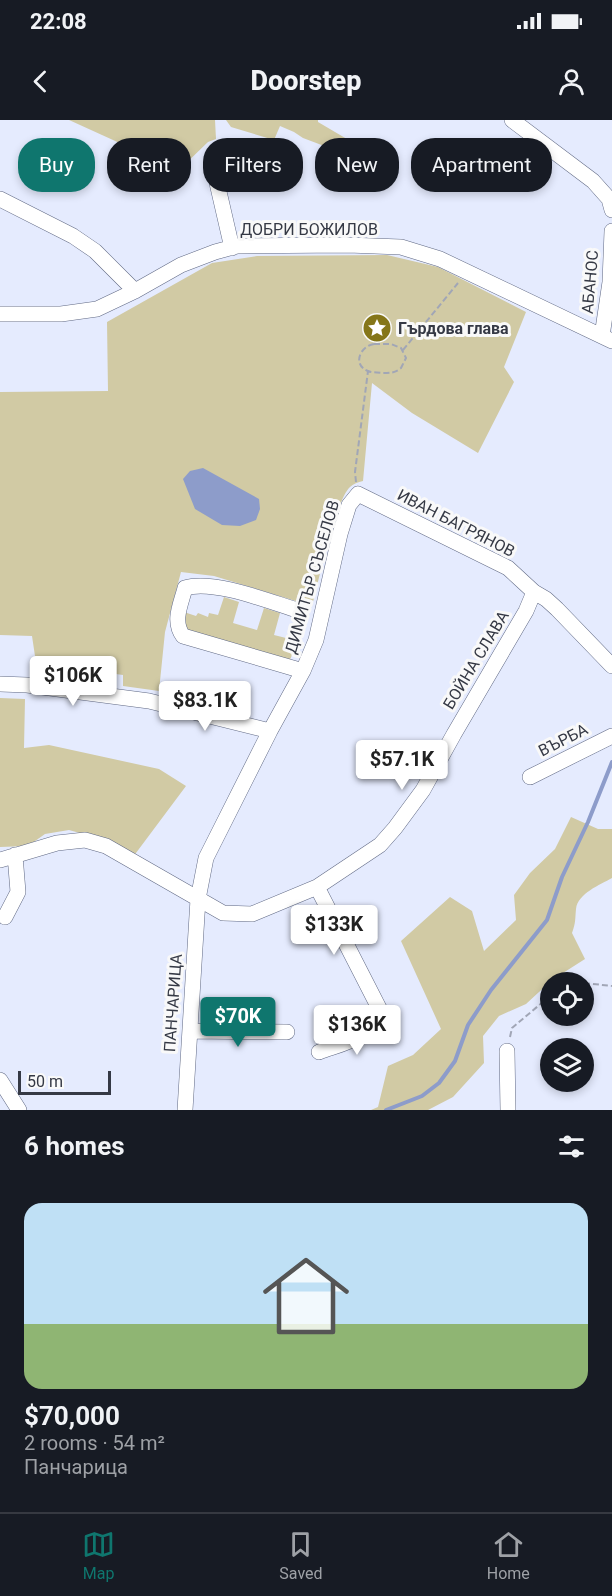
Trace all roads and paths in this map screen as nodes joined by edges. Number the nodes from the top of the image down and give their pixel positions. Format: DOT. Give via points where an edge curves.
graph roads {
  1 [pos="512,120"];
  2 [pos="219,192"];
  3 [pos="0,199"];
  4 [pos="612,210"];
  5 [pos="612,231"];
  6 [pos="232,248"];
  7 [pos="464,270"];
  8 [pos="135,291"];
  9 [pos="0,314"];
  10 [pos="607,338"];
  11 [pos="403,350"];
  12 [pos="368,371"];
  13 [pos="358,494"];
  14 [pos="534,592"];
  15 [pos="300,611"];
  16 [pos="612,666"];
  17 [pos="303,671"];
  18 [pos="0,684"];
  19 [pos="270,731"];
  20 [pos="612,735"];
  21 [pos="530,777"];
  22 [pos="15,855"];
  23 [pos="0,860"];
  24 [pos="317,887"];
  25 [pos="198,899"];
  26 [pos="5,917"];
  27 [pos="594,985"];
  28 [pos="612,987"];
  29 [pos="540,1004"];
  30 [pos="190,1031"];
  31 [pos="287,1032"];
  32 [pos="507,1051"];
  33 [pos="319,1052"];
  34 [pos="0,1080"];
  35 [pos="19,1110"];
  36 [pos="185,1110"];
  37 [pos="508,1110"];
  1 -- 4 [label="street" via="593,182 609,199"];
  2 -- 6 [label="street"];
  3 -- 8 [label="street" via="95,251"];
  5 -- 10 [label="street, АБАНОС"];
  6 -- 7 [label="street, ДОБРИ БОЖИЛОВ" via="402,247"];
  6 -- 8 [label="street, ДОБРИ БОЖИЛОВ" via="182,265"];
  7 -- 10 [label="street, ДОБРИ БОЖИЛОВ"];
  7 -- 11 [label="path" via="456,287"];
  8 -- 9 [label="street, ДОБРИ БОЖИЛОВ" via="97,309 61,314"];
  11 -- 12 [label="path" via="406,358 401,369 391,373"];
  11 -- 12 [label="path" via="391,344 368,345 359,358"];
  12 -- 13 [label="path" via="356,472"];
  13 -- 14 [label="street, ИВАН БАГРЯНОВ" via="508,568"];
  13 -- 17 [label="street, ДИМИТЪР СЪСЕЛОВ" via="349,505 316,640"];
  14 -- 16 [label="street, ИВАН БАГРЯНОВ" via="557,609"];
  14 -- 24 [label="street, БОЙНА СЛАВА" via="423,790 380,845"];
  15 -- 17 [label="street" via="213,586 195,585 185,588 177,619 183,636"];
  17 -- 19 [label="street, ДИМИТЪР СЪСЕЛОВ"];
  18 -- 19 [label="street" via="149,701"];
  19 -- 25 [label="street, ДИМИТЪР СЪСЕЛОВ" via="206,858"];
  20 -- 21 [label="street, ВЪРБА"];
  22 -- 23 [label="street, БОЙНА СЛАВА"];
  22 -- 25 [label="street, БОЙНА СЛАВА" via="85,840 106,846"];
  22 -- 26 [label="street" via="18,892"];
  24 -- 25 [label="street, БОЙНА СЛАВА" via="252,914 223,912"];
  24 -- 33 [label="street" via="380,1010 375,1024 359,1038"];
  25 -- 30 [label="street, ПАНЧАРИЦА"];
  27 -- 28 [label="path"];
  29 -- 32 [label="path" via="512,1028"];
  30 -- 31 [label="street"];
  30 -- 36 [label="street, ПАНЧАРИЦА"];
  32 -- 37 [label="street"];
  34 -- 35 [label="street"];
}
